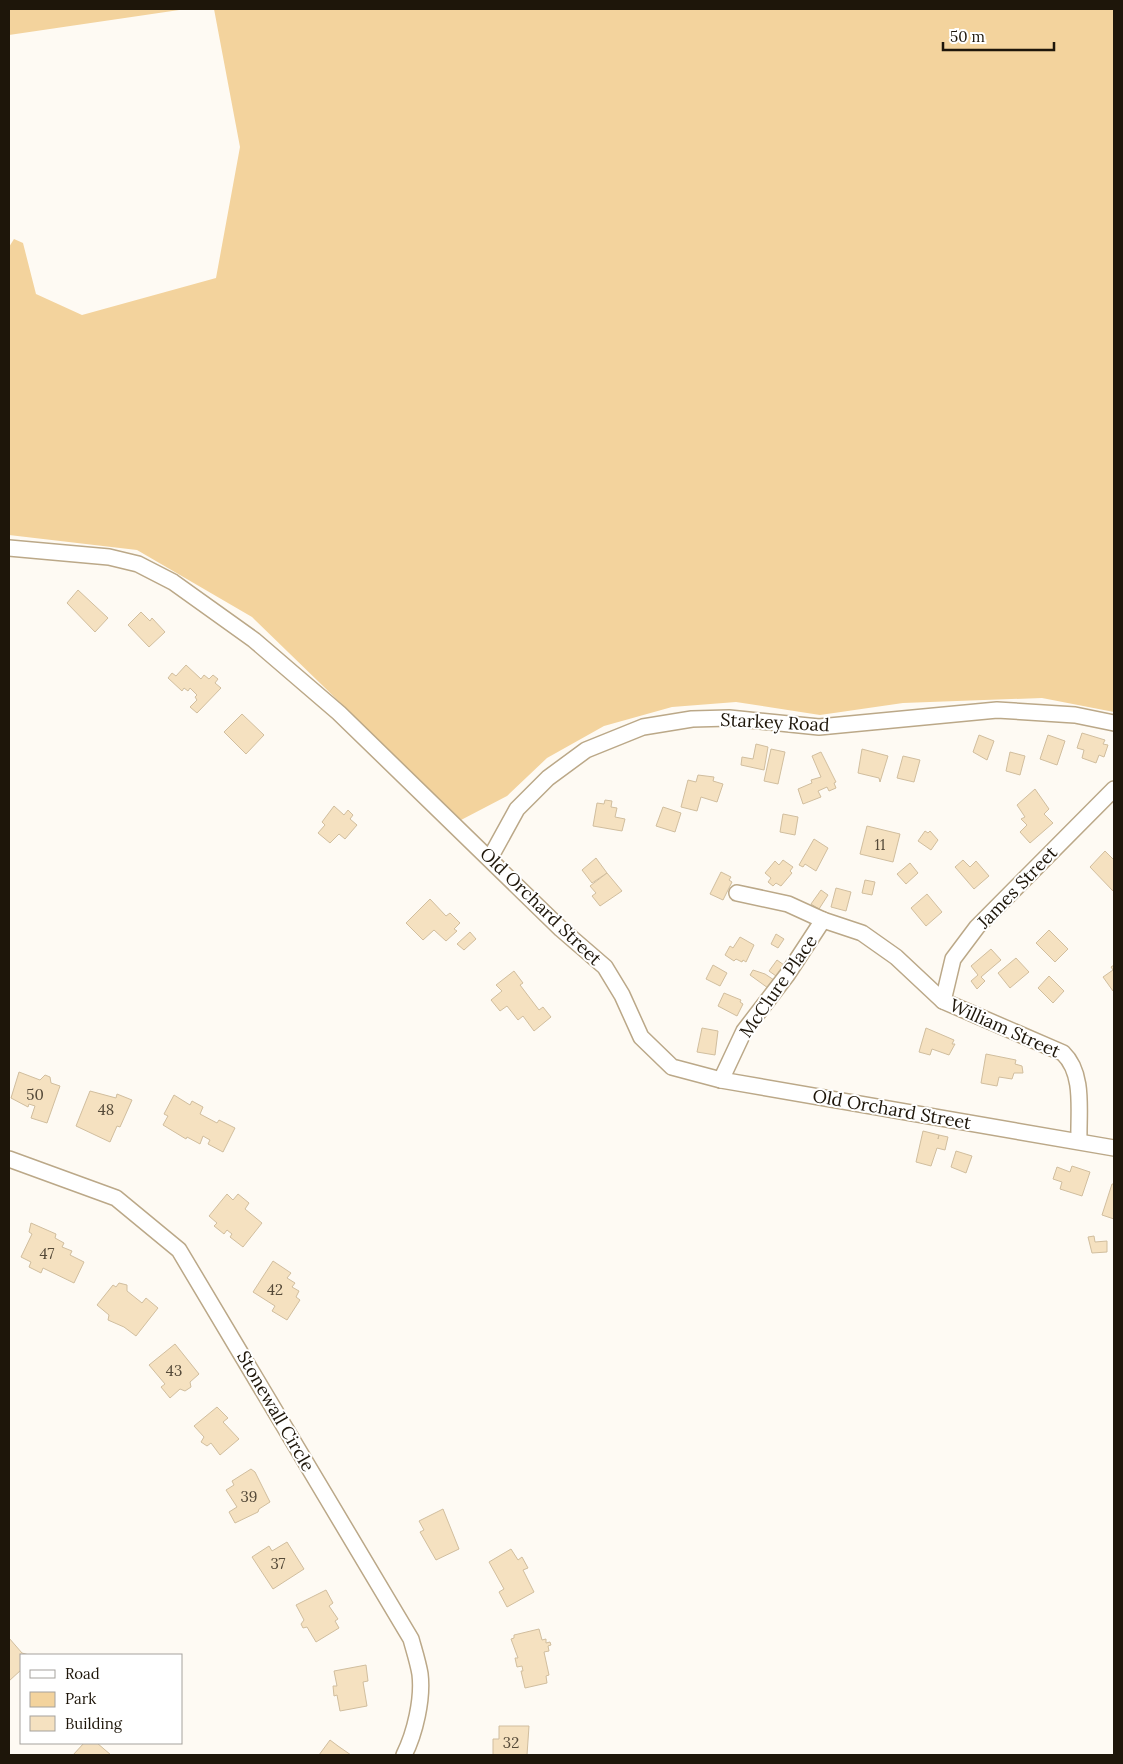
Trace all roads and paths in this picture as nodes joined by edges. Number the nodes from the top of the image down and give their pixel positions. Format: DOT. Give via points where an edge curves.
graph roads {
  1 [pos="9,548"];
  2 [pos="1114,723"];
  3 [pos="1114,789"];
  4 [pos="490,858"];
  5 [pos="737,893"];
  6 [pos="823,920"];
  7 [pos="943,1000"];
  8 [pos="721,1080"];
  9 [pos="1079,1141"];
  10 [pos="1114,1148"];
  11 [pos="9,1159"];
  12 [pos="404,1755"];
  1 -- 4 [label="street, Old Orchard Street" via="108,557 138,564 173,582 254,640 339,713"];
  2 -- 4 [label="street, Starkey Road" via="1075,714 996,710 819,728 729,718 692,719 643,728 586,750 548,778 516,809"];
  3 -- 7 [label="street, James Street" via="977,927 953,959"];
  4 -- 8 [label="street, Old Orchard Street" via="561,930 605,967 641,1037 672,1067"];
  5 -- 6 [label="street, William Street" via="788,904"];
  6 -- 7 [label="street, William Street" via="862,933 896,957"];
  6 -- 8 [label="street, McClure Place" via="787,976 744,1031"];
  7 -- 9 [label="street, William Street" via="1063,1053 1072,1061 1077,1078"];
  8 -- 9 [label="street, Old Orchard Street"];
  9 -- 10 [label="street, Old Orchard Street"];
  11 -- 12 [label="street, Stonewall Circle" via="116,1198 179,1250 411,1639 420,1675 419,1704"];
}
